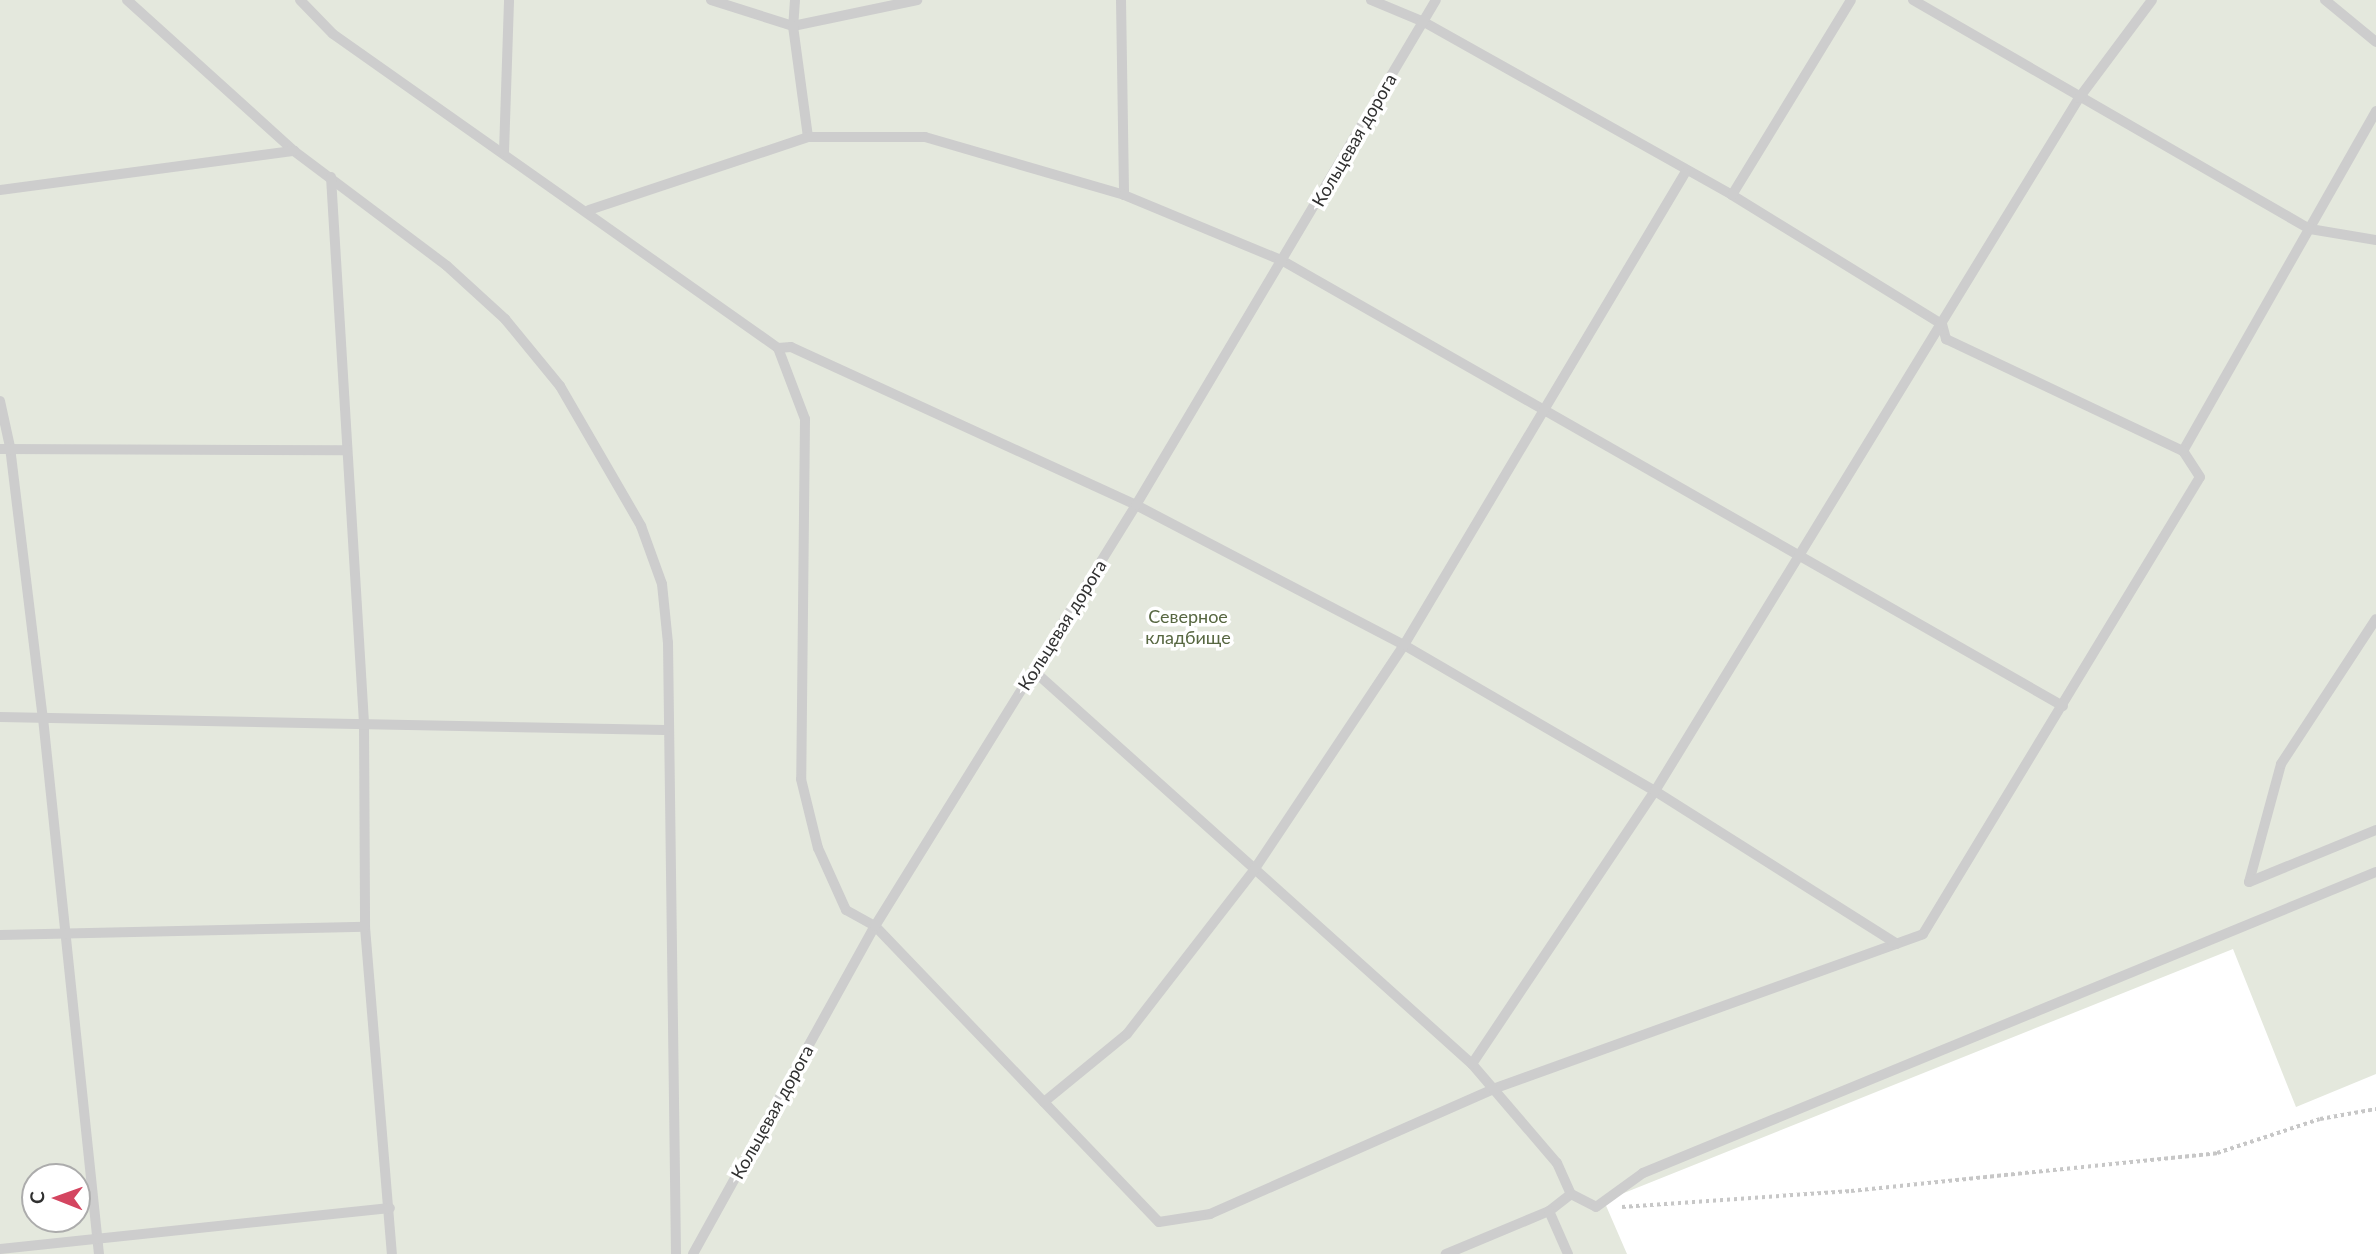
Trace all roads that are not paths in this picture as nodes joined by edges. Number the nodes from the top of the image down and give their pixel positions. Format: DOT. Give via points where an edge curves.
graph roads {
  1 [pos="127,0"];
  2 [pos="300,0"];
  3 [pos="509,0"];
  4 [pos="711,0"];
  5 [pos="795,0"];
  6 [pos="917,0"];
  7 [pos="1121,0"];
  8 [pos="1371,0"];
  9 [pos="1436,0"];
  10 [pos="1851,0"];
  11 [pos="1913,0"];
  12 [pos="2152,0"];
  13 [pos="2325,0"];
  14 [pos="1424,22"];
  15 [pos="793,26"];
  16 [pos="2376,42"];
  17 [pos="2079,98"];
  18 [pos="2376,111"];
  19 [pos="808,137"];
  20 [pos="294,151"];
  21 [pos="504,152"];
  22 [pos="1685,173"];
  23 [pos="331,177"];
  24 [pos="0,190"];
  25 [pos="1124,195"];
  26 [pos="1732,195"];
  27 [pos="589,210"];
  28 [pos="2310,229"];
  29 [pos="2376,240"];
  30 [pos="1283,261"];
  31 [pos="1941,324"];
  32 [pos="778,348"];
  33 [pos="0,401"];
  34 [pos="1543,410"];
  35 [pos="5,448"];
  36 [pos="347,450"];
  37 [pos="2183,451"];
  38 [pos="1136,505"];
  39 [pos="1799,553"];
  40 [pos="2376,619"];
  41 [pos="1404,645"];
  42 [pos="1034,671"];
  43 [pos="2063,706"];
  44 [pos="0,717"];
  45 [pos="43,718"];
  46 [pos="364,723"];
  47 [pos="665,730"];
  48 [pos="1655,790"];
  49 [pos="2376,830"];
  50 [pos="1254,870"];
  51 [pos="2376,872"];
  52 [pos="875,926"];
  53 [pos="365,927"];
  54 [pos="0,935"];
  55 [pos="65,936"];
  56 [pos="1897,944"];
  57 [pos="1472,1064"];
  58 [pos="1493,1089"];
  59 [pos="1044,1102"];
  60 [pos="1571,1194"];
  61 [pos="390,1208"];
  62 [pos="1549,1211"];
  63 [pos="97,1238"];
  64 [pos="0,1249"];
  65 [pos="99,1254"];
  66 [pos="392,1254"];
  67 [pos="676,1254"];
  68 [pos="693,1254"];
  69 [pos="1446,1254"];
  70 [pos="1568,1254"];
  1 -- 20 [label="lane"];
  2 -- 21 [label="lane" via="332,34"];
  3 -- 21 [label="lane"];
  4 -- 15 [label="lane"];
  5 -- 15 [label="lane"];
  6 -- 15 [label="lane"];
  7 -- 25 [label="lane"];
  8 -- 14 [label="lane"];
  9 -- 14 [label="lane, Кольцевая дорога"];
  10 -- 26 [label="lane"];
  11 -- 17 [label="lane"];
  12 -- 17 [label="lane"];
  13 -- 16 [label="lane"];
  14 -- 22 [label="lane"];
  14 -- 30 [label="lane, Кольцевая дорога"];
  15 -- 19 [label="lane"];
  17 -- 28 [label="lane"];
  17 -- 31 [label="lane"];
  18 -- 28 [label="lane"];
  19 -- 25 [label="lane" via="925,137"];
  19 -- 27 [label="lane"];
  20 -- 23 [label="lane"];
  20 -- 24 [label="lane"];
  21 -- 27 [label="lane"];
  22 -- 26 [label="lane"];
  22 -- 34 [label="lane"];
  23 -- 36 [label="lane"];
  23 -- 47 [label="lane" via="447,266 505,319 560,386 604,454 641,526 662,584 668,643"];
  25 -- 30 [label="lane"];
  26 -- 31 [label="lane"];
  27 -- 32 [label="lane"];
  28 -- 29 [label="lane"];
  28 -- 37 [label="lane"];
  30 -- 34 [label="lane"];
  30 -- 38 [label="lane, Кольцевая дорога"];
  31 -- 37 [label="lane" via="1947,339"];
  31 -- 39 [label="lane"];
  32 -- 38 [label="lane" via="791,347"];
  32 -- 52 [label="lane" via="805,419 809,470 802,779 818,848 846,910"];
  33 -- 35 [label="lane"];
  34 -- 39 [label="lane"];
  34 -- 41 [label="lane"];
  35 -- 36 [label="lane"];
  35 -- 45 [label="lane"];
  36 -- 46 [label="lane"];
  37 -- 43 [label="lane" via="2200,477"];
  38 -- 41 [label="lane"];
  38 -- 42 [label="lane, Кольцевая дорога"];
  39 -- 43 [label="lane"];
  39 -- 48 [label="lane"];
  40 -- 49 [label="lane" via="2281,764 2249,882"];
  41 -- 48 [label="lane"];
  41 -- 50 [label="lane"];
  42 -- 50 [label="lane"];
  42 -- 52 [label="lane, Кольцевая дорога"];
  43 -- 56 [label="lane" via="1923,934"];
  44 -- 45 [label="lane"];
  45 -- 46 [label="lane"];
  45 -- 55 [label="lane"];
  46 -- 47 [label="lane"];
  46 -- 53 [label="lane"];
  47 -- 67 [label="lane"];
  48 -- 56 [label="lane"];
  48 -- 57 [label="lane"];
  50 -- 57 [label="lane"];
  50 -- 59 [label="lane" via="1127,1034"];
  51 -- 60 [label="lane" via="1643,1173 1596,1207"];
  52 -- 59 [label="lane"];
  52 -- 68 [label="lane, Кольцевая дорога"];
  53 -- 55 [label="lane"];
  53 -- 61 [label="lane"];
  54 -- 55 [label="lane"];
  55 -- 63 [label="lane"];
  56 -- 58 [label="lane"];
  57 -- 58 [label="lane"];
  58 -- 59 [label="lane" via="1210,1214 1159,1222"];
  58 -- 60 [label="lane" via="1558,1163"];
  60 -- 62 [label="lane"];
  61 -- 63 [label="lane"];
  61 -- 66 [label="lane"];
  62 -- 69 [label="lane"];
  62 -- 70 [label="lane"];
  63 -- 64 [label="lane"];
  63 -- 65 [label="lane"];
}
